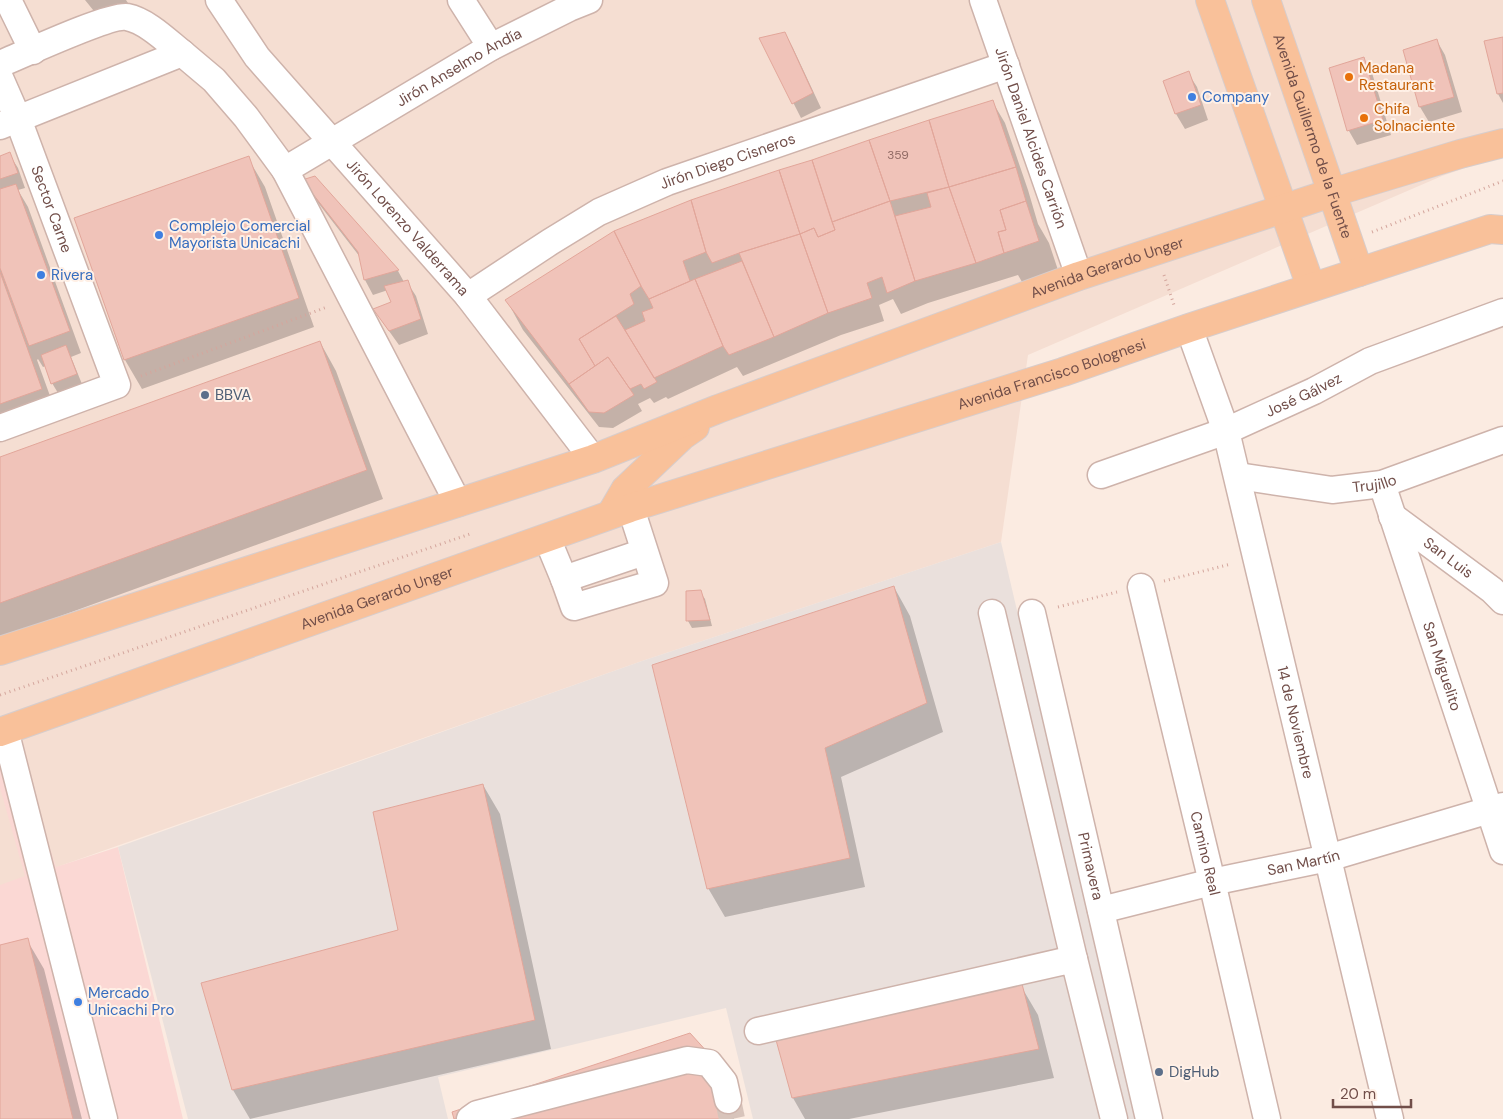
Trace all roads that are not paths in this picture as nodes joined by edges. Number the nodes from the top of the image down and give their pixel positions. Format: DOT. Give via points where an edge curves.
graph roads {
  1 [pos="8,0"];
  2 [pos="219,0"];
  3 [pos="461,0"];
  4 [pos="589,0"];
  5 [pos="983,0"];
  6 [pos="1210,0"];
  7 [pos="1266,0"];
  8 [pos="491,47"];
  9 [pos="33,51"];
  10 [pos="182,53"];
  11 [pos="0,64"];
  12 [pos="1006,64"];
  13 [pos="0,78"];
  14 [pos="9,123"];
  15 [pos="333,142"];
  16 [pos="1503,143"];
  17 [pos="286,170"];
  18 [pos="1331,193"];
  19 [pos="1283,208"];
  20 [pos="1497,230"];
  21 [pos="1359,272"];
  22 [pos="1079,276"];
  23 [pos="1311,287"];
  24 [pos="468,296"];
  25 [pos="1503,312"];
  26 [pos="1186,330"];
  27 [pos="718,409"];
  28 [pos="0,428"];
  29 [pos="1226,431"];
  30 [pos="1503,440"];
  31 [pos="593,459"];
  32 [pos="1101,476"];
  33 [pos="1238,476"];
  34 [pos="1382,484"];
  35 [pos="458,503"];
  36 [pos="622,504"];
  37 [pos="1392,516"];
  38 [pos="547,538"];
  39 [pos="1141,587"];
  40 [pos="1503,601"];
  41 [pos="1032,613"];
  42 [pos="992,614"];
  43 [pos="0,651"];
  44 [pos="3,731"];
  45 [pos="1496,808"];
  46 [pos="1503,851"];
  47 [pos="1328,858"];
  48 [pos="1212,882"];
  49 [pos="1101,910"];
  50 [pos="1074,959"];
  51 [pos="758,1032"];
  52 [pos="728,1100"];
  53 [pos="104,1119"];
  54 [pos="470,1119"];
  55 [pos="1114,1119"];
  56 [pos="1149,1119"];
  57 [pos="1267,1119"];
  58 [pos="1390,1119"];
  1 -- 9 [label="street"];
  2 -- 15 [label="street, Jirón Lorenzo Valderrama" via="257,57"];
  3 -- 8 [label="street"];
  4 -- 8 [label="street, Jirón Anselmo Andía"];
  5 -- 12 [label="street, Jirón Daniel Alcides Carrión"];
  6 -- 19 [label="main road"];
  7 -- 18 [label="main road, Avenida Guillermo de la Fuente"];
  8 -- 15 [label="street, Jirón Anselmo Andía"];
  9 -- 10 [label="street" via="90,27 126,17 140,22"];
  9 -- 11 [label="street"];
  10 -- 14 [label="street"];
  10 -- 17 [label="street" via="214,80"];
  12 -- 22 [label="street, Jirón Daniel Alcides Carrión"];
  12 -- 24 [label="street, Jirón Diego Cisneros" via="667,182 599,212"];
  13 -- 14 [label="street, Sector Carne"];
  14 -- 28 [label="street, Sector Carne" via="117,384"];
  15 -- 17 [label="street, Jirón Anselmo Andía"];
  15 -- 24 [label="street, Jirón Lorenzo Valderrama"];
  16 -- 18 [label="main road, Avenida Gerardo Unger"];
  17 -- 35 [label="street"];
  18 -- 19 [label="main road, Avenida Gerardo Unger"];
  18 -- 21 [label="main road, Avenida Guillermo de la Fuente"];
  19 -- 22 [label="main road, Avenida Gerardo Unger"];
  19 -- 23 [label="main road"];
  20 -- 21 [label="main road, Avenida Francisco Bolognesi"];
  21 -- 23 [label="main road, Avenida Francisco Bolognesi"];
  22 -- 27 [label="main road, Avenida Gerardo Unger"];
  23 -- 26 [label="main road, Avenida Francisco Bolognesi"];
  24 -- 31 [label="street, Jirón Lorenzo Valderrama"];
  25 -- 29 [label="street, José Gálvez" via="1370,361"];
  26 -- 29 [label="street, 14 de Noviembre"];
  26 -- 36 [label="main road, Avenida Francisco Bolognesi" via="1063,372"];
  27 -- 31 [label="main road, Avenida Gerardo Unger"];
  27 -- 36 [label="main road, Avenida Gerardo Unger" via="682,436"];
  29 -- 32 [label="street, José Gálvez"];
  29 -- 33 [label="street, 14 de Noviembre"];
  30 -- 34 [label="street, Trujillo"];
  31 -- 35 [label="main road, Avenida Gerardo Unger"];
  33 -- 34 [label="street, Trujillo" via="1332,490"];
  33 -- 47 [label="street, 14 de Noviembre"];
  34 -- 37 [label="street, San Miguelito"];
  35 -- 43 [label="main road, Avenida Gerardo Unger"];
  36 -- 38 [label="main road, Avenida Gerardo Unger"];
  36 -- 38 [label="street" via="644,552 564,578"];
  37 -- 40 [label="street, San Luis"];
  37 -- 45 [label="street, San Miguelito"];
  38 -- 44 [label="main road, Avenida Gerardo Unger"];
  39 -- 48 [label="street, Camino Real"];
  41 -- 49 [label="street, Primavera"];
  42 -- 50 [label="street"];
  44 -- 53 [label="street"];
  45 -- 46 [label="street, San Miguelito"];
  45 -- 47 [label="street, San Martín"];
  47 -- 48 [label="street, San Martín"];
  47 -- 58 [label="street, 14 de Noviembre"];
  48 -- 49 [label="street, San Martín"];
  48 -- 57 [label="street, Camino Real"];
  49 -- 56 [label="street, Primavera"];
  50 -- 51 [label="street"];
  50 -- 55 [label="street"];
  52 -- 54 [label="street" via="724,1082 709,1063 687,1060 476,1114"];
}
